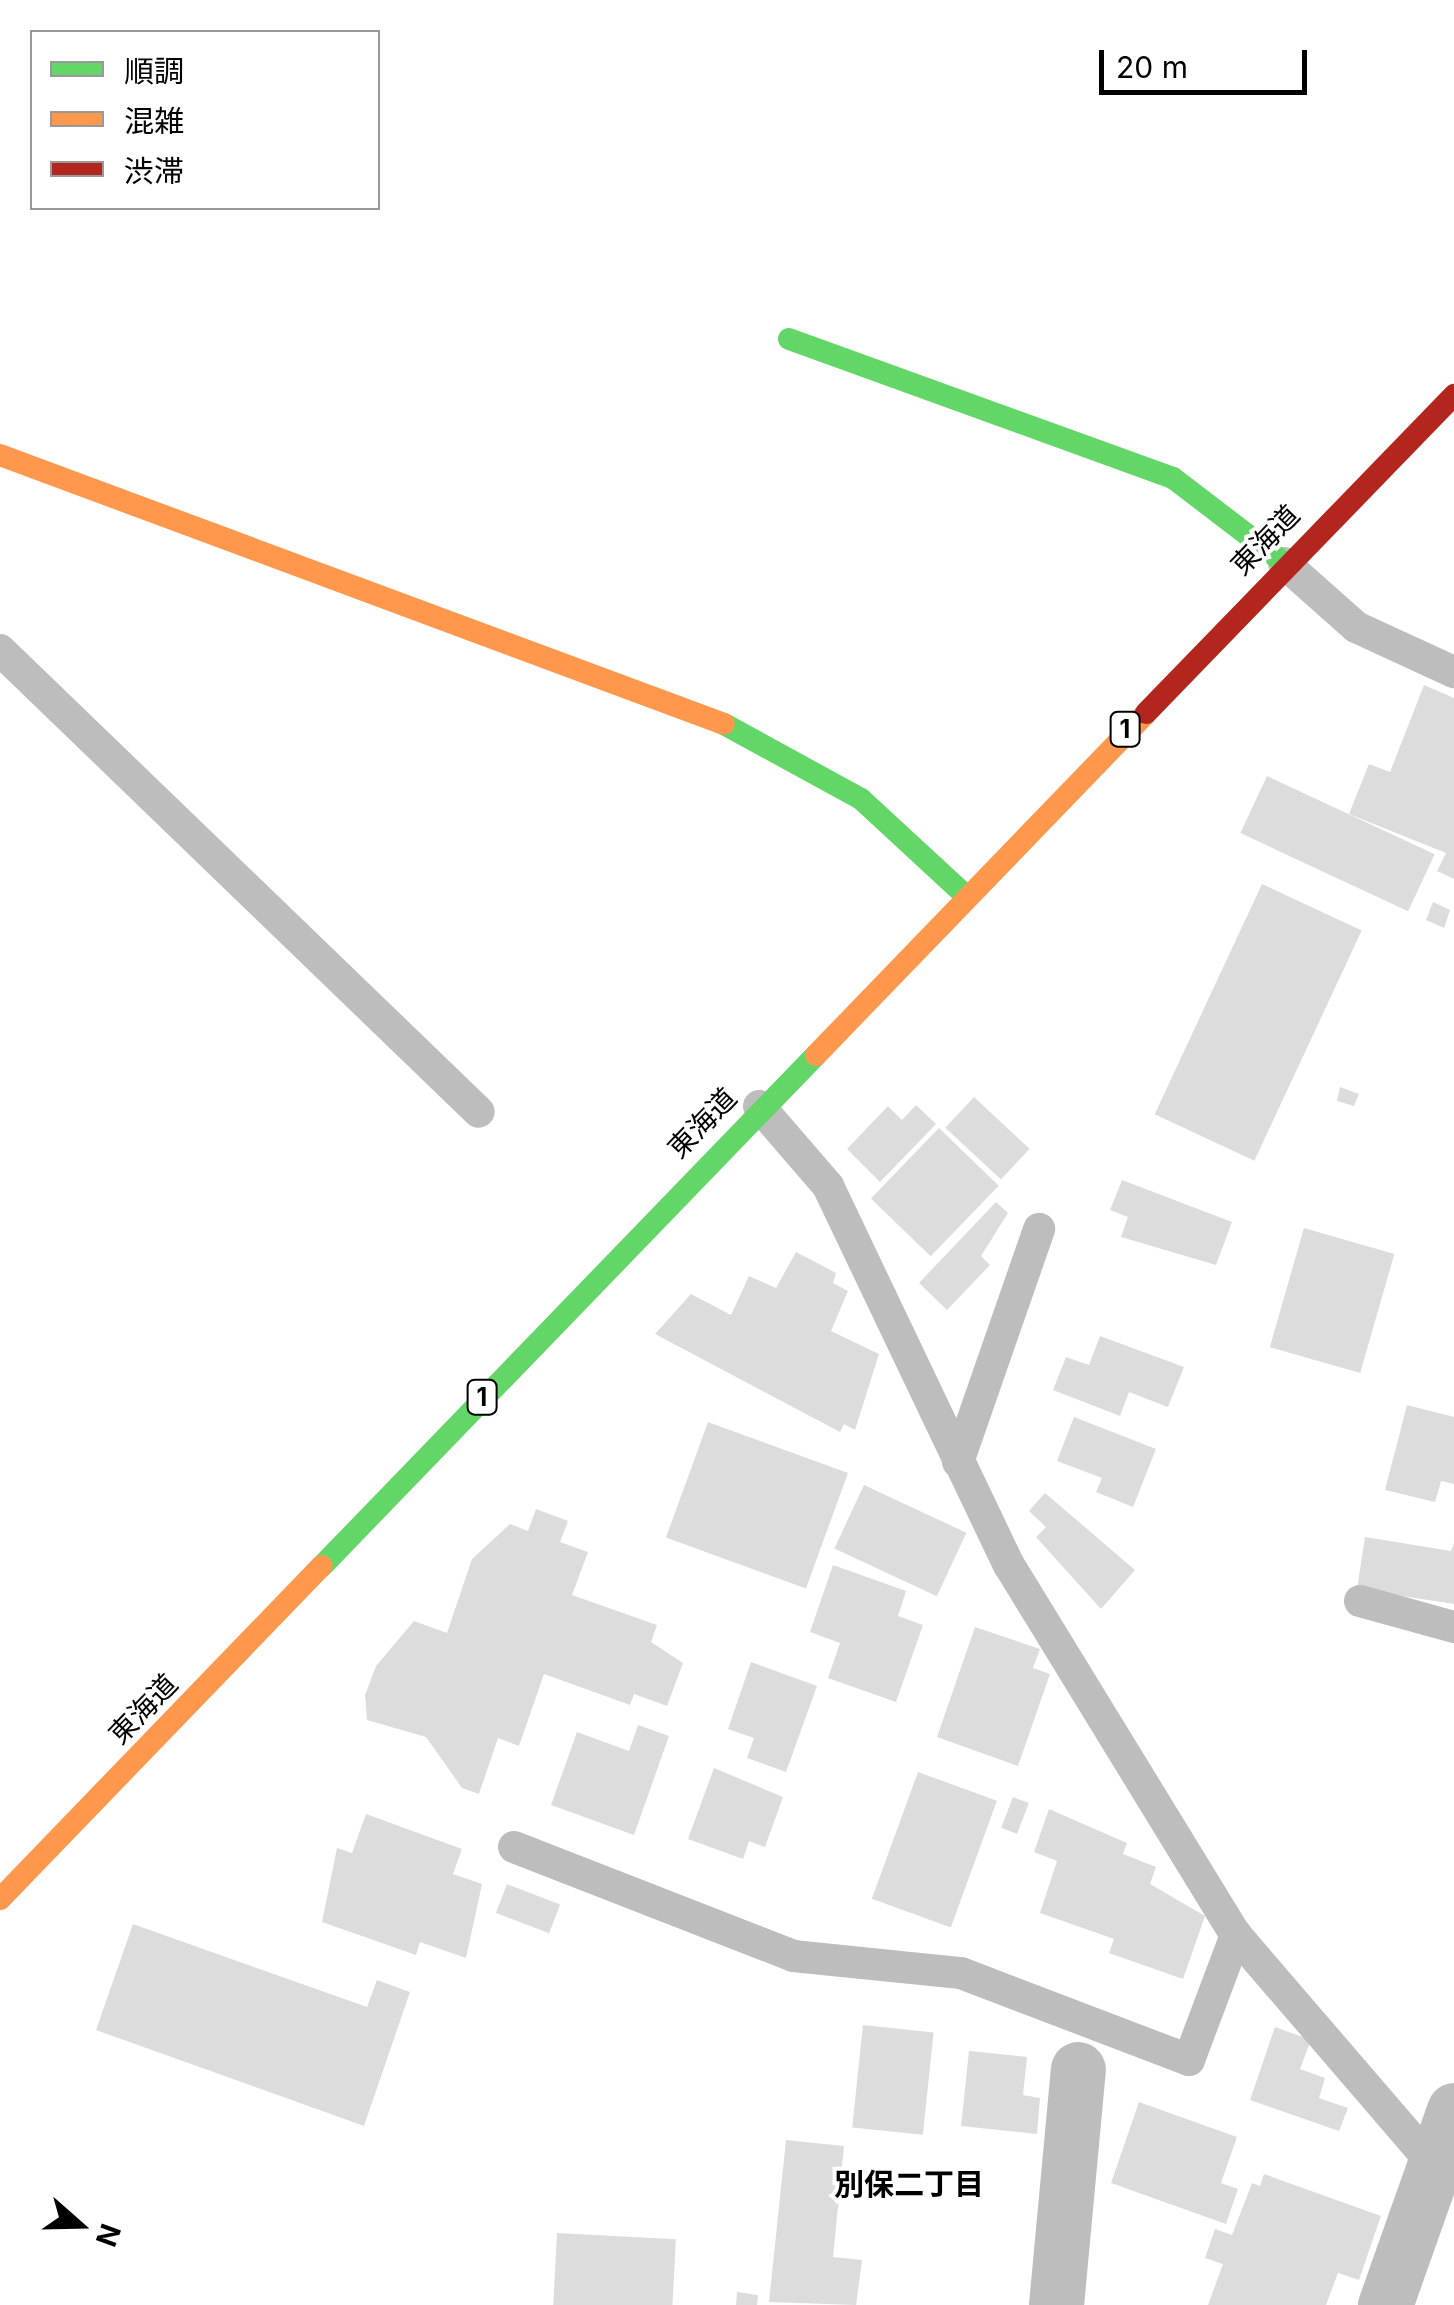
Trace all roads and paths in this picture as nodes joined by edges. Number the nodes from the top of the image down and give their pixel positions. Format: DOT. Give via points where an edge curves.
graph roads {
  1 [pos="789,339"];
  2 [pos="1454,395"];
  3 [pos="0,455"];
  4 [pos="1284,562"];
  5 [pos="0,650"];
  6 [pos="1454,672"];
  7 [pos="965,895"];
  8 [pos="759,1106"];
  9 [pos="479,1112"];
  10 [pos="1039,1229"];
  11 [pos="958,1462"];
  12 [pos="1360,1600"];
  13 [pos="1454,1627"];
  14 [pos="514,1847"];
  15 [pos="0,1899"];
  16 [pos="1236,1935"];
  17 [pos="1078,2069"];
  18 [pos="1454,2110"];
  19 [pos="1434,2165"];
  20 [pos="1056,2305"];
  21 [pos="1385,2305"];
  1 -- 4 [label="main road" via="1174,478"];
  2 -- 4 [label="main road, 東海道 / 1"];
  3 -- 7 [label="main road" via="758,737 861,799"];
  4 -- 6 [label="lane" via="1356,628"];
  4 -- 7 [label="main road, 東海道 / 1"];
  5 -- 9 [label="lane"];
  7 -- 8 [label="main road, 東海道 / 1"];
  8 -- 11 [label="lane" via="828,1186"];
  8 -- 15 [label="main road, 東海道 / 1"];
  10 -- 11 [label="lane"];
  11 -- 16 [label="lane" via="1009,1565"];
  12 -- 13 [label="lane"];
  14 -- 16 [label="lane" via="793,1956 962,1973 1189,2060"];
  16 -- 19 [label="lane"];
  17 -- 20 [label="street"];
  18 -- 19 [label="street"];
  19 -- 21 [label="street"];
}
